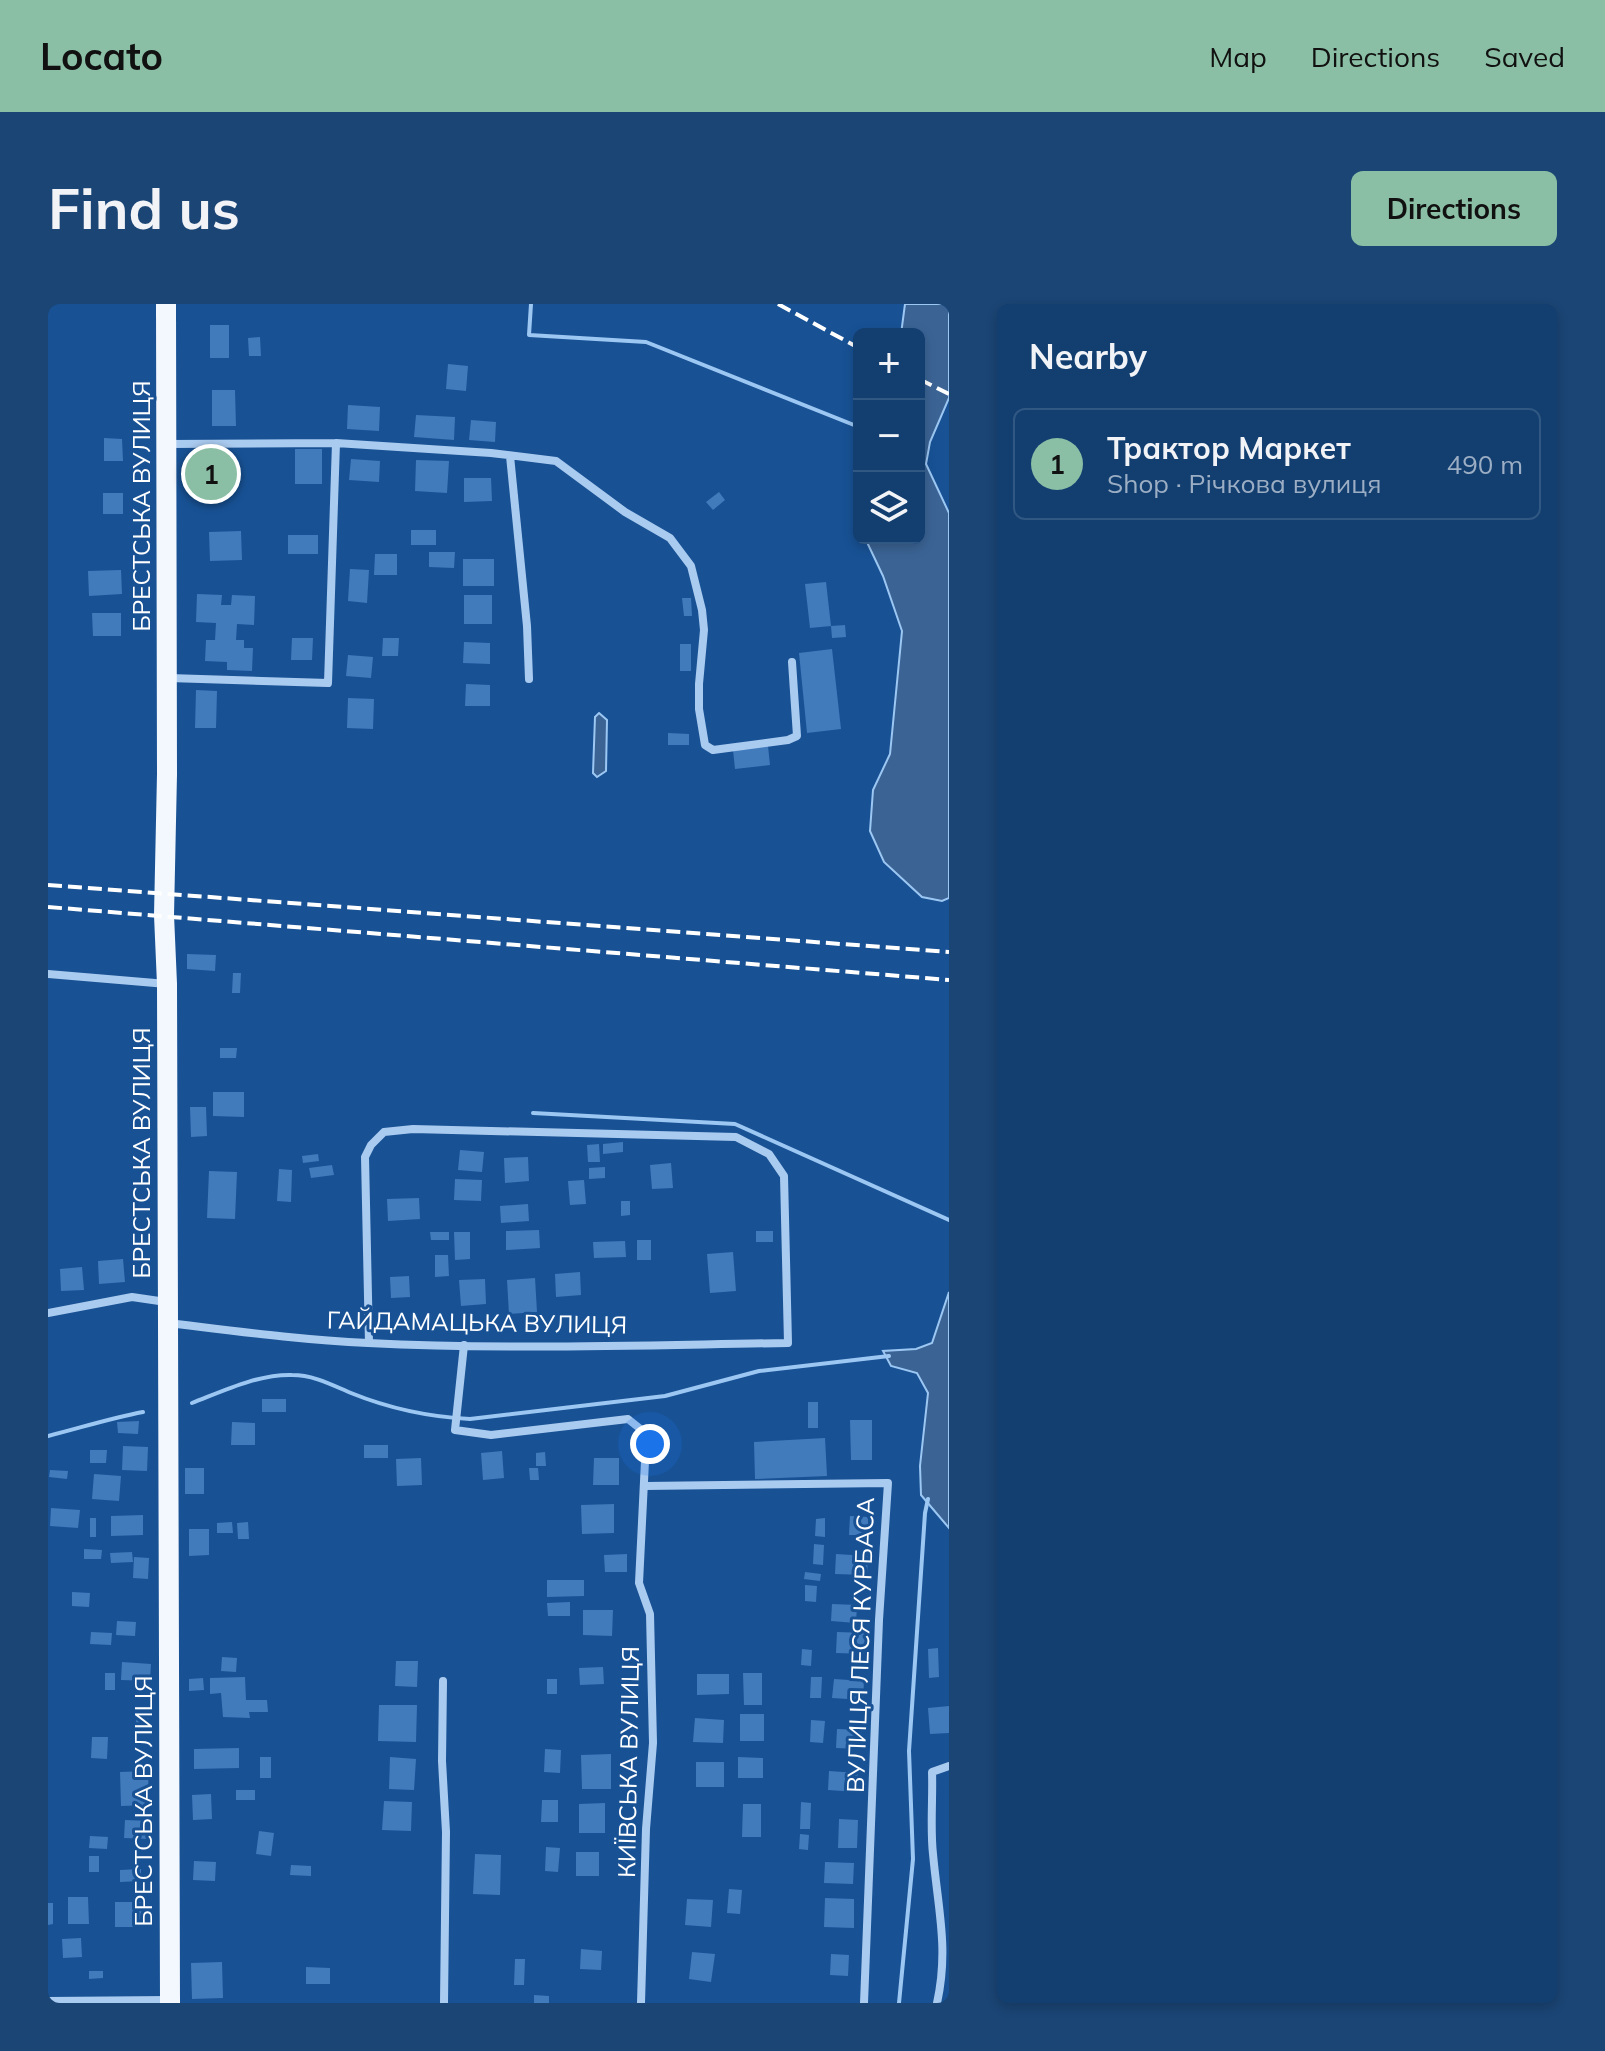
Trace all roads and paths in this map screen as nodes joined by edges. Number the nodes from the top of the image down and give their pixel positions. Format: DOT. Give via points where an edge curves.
graph roads {
  1 [pos="166,304"];
  2 [pos="336,443"];
  3 [pos="167,444"];
  4 [pos="510,456"];
  5 [pos="792,662"];
  6 [pos="167,678"];
  7 [pos="529,679"];
  8 [pos="48,974"];
  9 [pos="167,984"];
  10 [pos="167,1312"];
  11 [pos="48,1313"];
  12 [pos="369,1343"];
  13 [pos="464,1345"];
  14 [pos="645,1486"];
  15 [pos="443,1681"];
  16 [pos="949,1766"];
  17 [pos="48,2001"];
  18 [pos="170,2001"];
  19 [pos="444,2003"];
  20 [pos="641,2003"];
  21 [pos="864,2003"];
  22 [pos="937,2003"];
  1 -- 3 [label="main road, БРЕСТСЬКА ВУЛИЦЯ"];
  2 -- 3 [label="street"];
  2 -- 4 [label="street"];
  2 -- 6 [label="street" via="328,683"];
  3 -- 6 [label="main road, БРЕСТСЬКА ВУЛИЦЯ"];
  4 -- 5 [label="street" via="556,461 670,538 684,556 702,610 699,709 705,745 713,750 797,736"];
  4 -- 7 [label="street"];
  6 -- 9 [label="main road, БРЕСТСЬКА ВУЛИЦЯ"];
  8 -- 9 [label="street"];
  9 -- 10 [label="main road, БРЕСТСЬКА ВУЛИЦЯ"];
  10 -- 11 [label="street, ГАЙДАМАЦЬКА ВУЛИЦЯ" via="132,1297"];
  10 -- 12 [label="street, ГАЙДАМАЦЬКА ВУЛИЦЯ" via="256,1335"];
  10 -- 18 [label="main road, БРЕСТСЬКА ВУЛИЦЯ"];
  12 -- 13 [label="street, ГАЙДАМАЦЬКА ВУЛИЦЯ"];
  12 -- 13 [label="street, ГАЙДАМАЦЬКА ВУЛИЦЯ" via="365,1157 384,1132 736,1137 769,1154 784,1176 788,1343"];
  13 -- 14 [label="street, КИЇВСЬКА ВУЛИЦЯ" via="454,1428 491,1435 628,1419 643,1431 646,1441"];
  14 -- 20 [label="street, КИЇВСЬКА ВУЛИЦЯ" via="639,1583 650,1614 653,1743"];
  14 -- 21 [label="street, ВУЛИЦЯ ЛЕСЯ КУРБАСА" via="888,1483"];
  15 -- 19 [label="street"];
  16 -- 22 [label="street" via="932,1772 933,1855 948,1940 945,1982"];
  17 -- 18 [label="street"];
}
